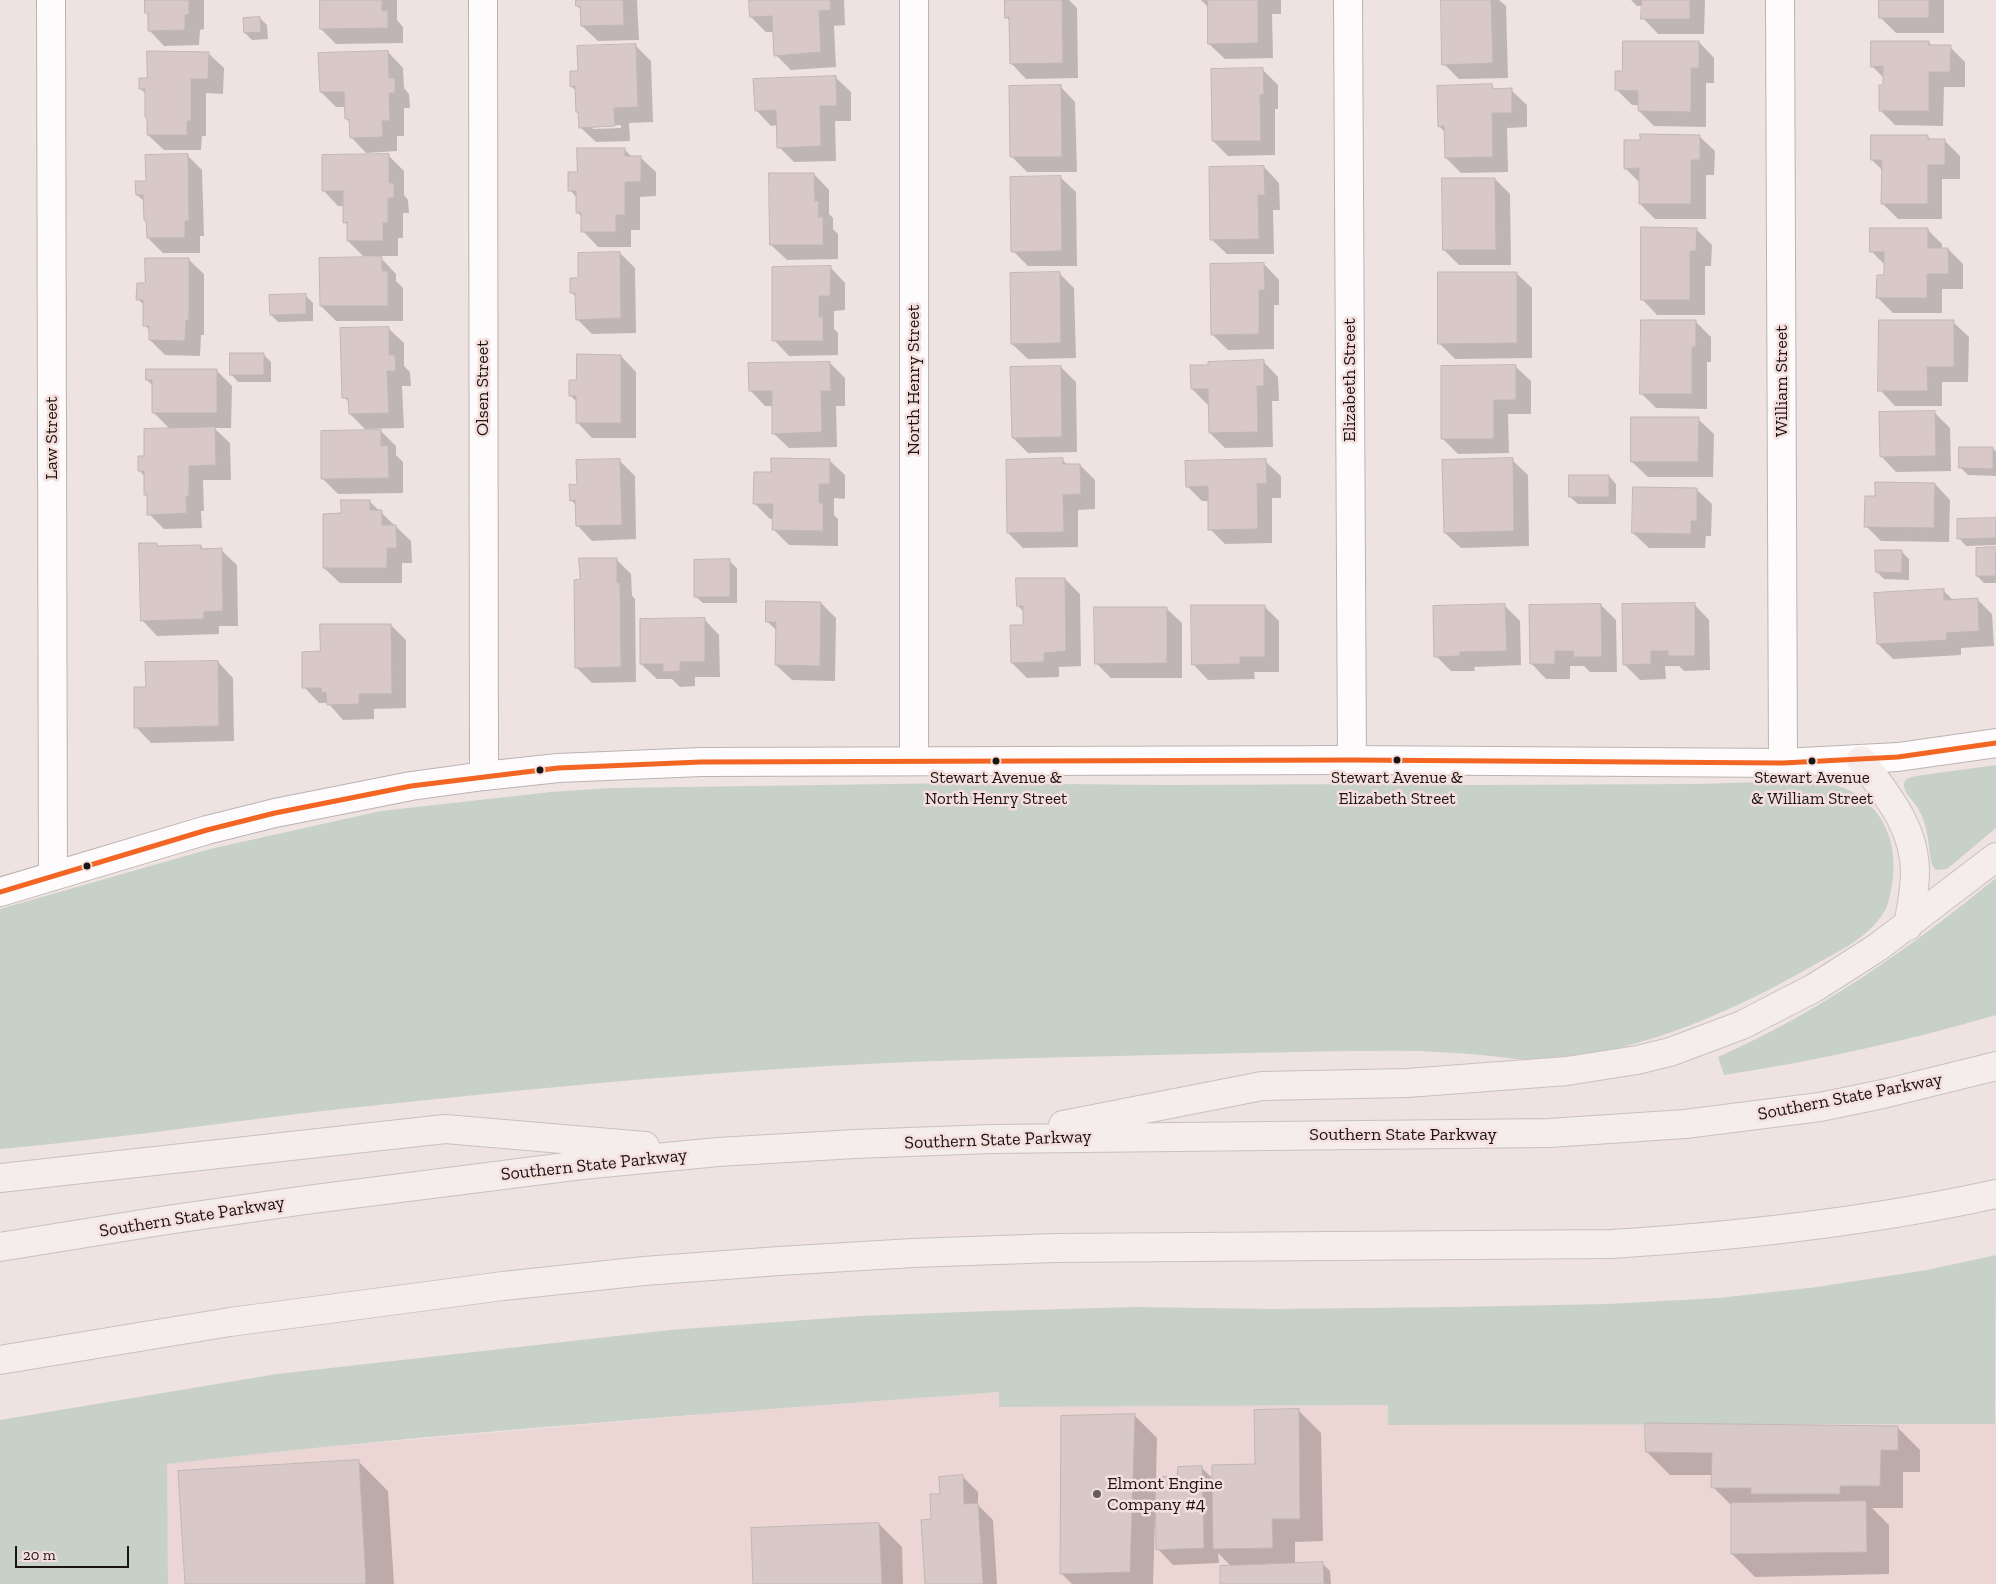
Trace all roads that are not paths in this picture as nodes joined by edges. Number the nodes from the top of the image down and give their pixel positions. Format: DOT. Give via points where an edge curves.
graph roads {
  1 [pos="51,0"];
  2 [pos="483,0"];
  3 [pos="914,0"];
  4 [pos="1348,0"];
  5 [pos="1780,0"];
  6 [pos="1996,743"];
  7 [pos="1352,760"];
  8 [pos="1861,760"];
  9 [pos="914,761"];
  10 [pos="1783,763"];
  11 [pos="484,776"];
  12 [pos="1996,857"];
  13 [pos="52,876"];
  14 [pos="0,892"];
  15 [pos="1908,926"];
  16 [pos="1996,1066"];
  17 [pos="991,1139"];
  18 [pos="718,1152"];
  19 [pos="0,1178"];
  20 [pos="1996,1194"];
  21 [pos="0,1247"];
  22 [pos="0,1360"];
  1 -- 13 [label="street, Law Street"];
  2 -- 11 [label="street, Olsen Street"];
  3 -- 9 [label="street, North Henry Street"];
  4 -- 7 [label="street, Elizabeth Street"];
  5 -- 10 [label="street, William Street"];
  6 -- 8 [label="street"];
  7 -- 9 [label="street"];
  7 -- 10 [label="street"];
  8 -- 10 [label="street"];
  8 -- 15 [label="highway" via="1898,810 1910,842 1915,871"];
  9 -- 11 [label="street" via="682,762 558,768"];
  11 -- 13 [label="street" via="411,786 275,813"];
  12 -- 15 [label="highway"];
  13 -- 14 [label="street"];
  15 -- 17 [label="highway" via="1845,969 1779,1007 1706,1040 1637,1060 1566,1071 1460,1080 1262,1086"];
  16 -- 17 [label="highway, Southern State Parkway" via="1820,1107 1618,1130 1480,1135"];
  17 -- 18 [label="highway, Southern State Parkway"];
  18 -- 19 [label="highway" via="445,1129"];
  18 -- 21 [label="highway, Southern State Parkway" via="582,1165 316,1198"];
  20 -- 22 [label="highway" via="1884,1217 1818,1226 1612,1244 1046,1248 913,1253 644,1271 337,1307"];
}
